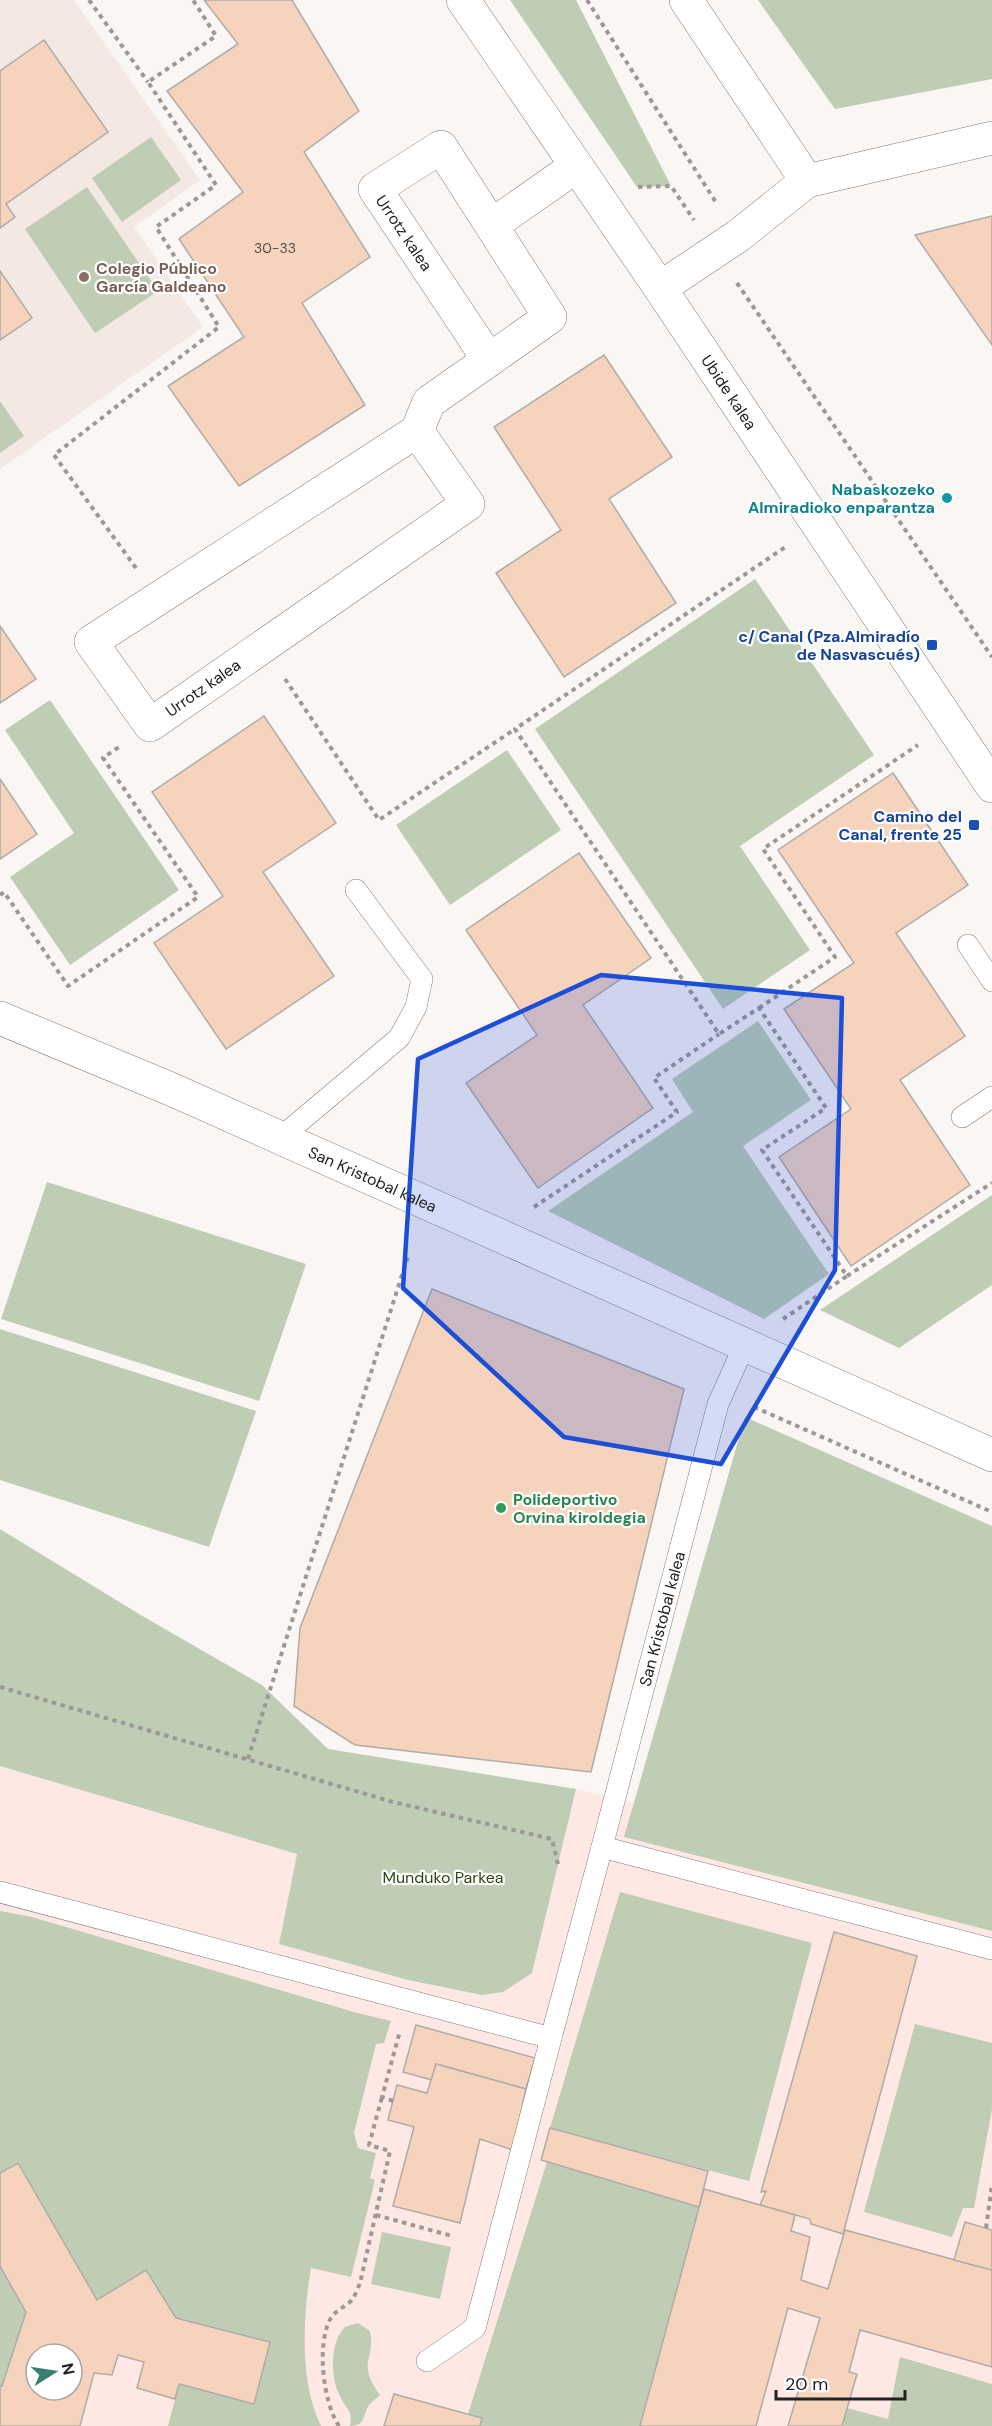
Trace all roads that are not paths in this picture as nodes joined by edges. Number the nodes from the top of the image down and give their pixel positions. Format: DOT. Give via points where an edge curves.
graph roads {
  1 [pos="463,0"];
  2 [pos="686,0"];
  3 [pos="992,138"];
  4 [pos="575,167"];
  5 [pos="807,182"];
  6 [pos="492,225"];
  7 [pos="660,288"];
  8 [pos="489,360"];
  9 [pos="417,431"];
  10 [pos="992,786"];
  11 [pos="356,890"];
  12 [pos="968,945"];
  13 [pos="992,981"];
  14 [pos="0,1018"];
  15 [pos="992,1097"];
  16 [pos="962,1118"];
  17 [pos="280,1138"];
  18 [pos="745,1344"];
  19 [pos="992,1455"];
  20 [pos="602,1847"];
  21 [pos="0,1892"];
  22 [pos="992,1949"];
  23 [pos="551,2038"];
  24 [pos="427,2361"];
  1 -- 4 [label="street, Ubide kalea"];
  2 -- 5 [label="street"];
  3 -- 5 [label="street"];
  4 -- 6 [label="street"];
  4 -- 7 [label="street, Ubide kalea"];
  5 -- 7 [label="street" via="738,236"];
  6 -- 8 [label="street, Urrotz kalea" via="550,317"];
  6 -- 8 [label="street, Urrotz kalea" via="441,147 375,189"];
  7 -- 10 [label="street, Ubide kalea"];
  8 -- 9 [label="street, Urrotz kalea" via="429,402"];
  9 -- 9 [label="street, Urrotz kalea" via="91,642 150,725 468,504"];
  11 -- 17 [label="lane" via="422,979 416,1007 399,1038"];
  12 -- 13 [label="lane"];
  14 -- 17 [label="street, San Kristobal kalea"];
  15 -- 16 [label="lane"];
  17 -- 18 [label="street, San Kristobal kalea"];
  18 -- 19 [label="street, San Kristobal kalea"];
  18 -- 20 [label="lane, San Kristobal kalea" via="721,1393"];
  20 -- 22 [label="lane"];
  20 -- 23 [label="lane, San Kristobal kalea"];
  21 -- 23 [label="lane"];
  23 -- 24 [label="lane, San Kristobal kalea" via="475,2328"];
}
